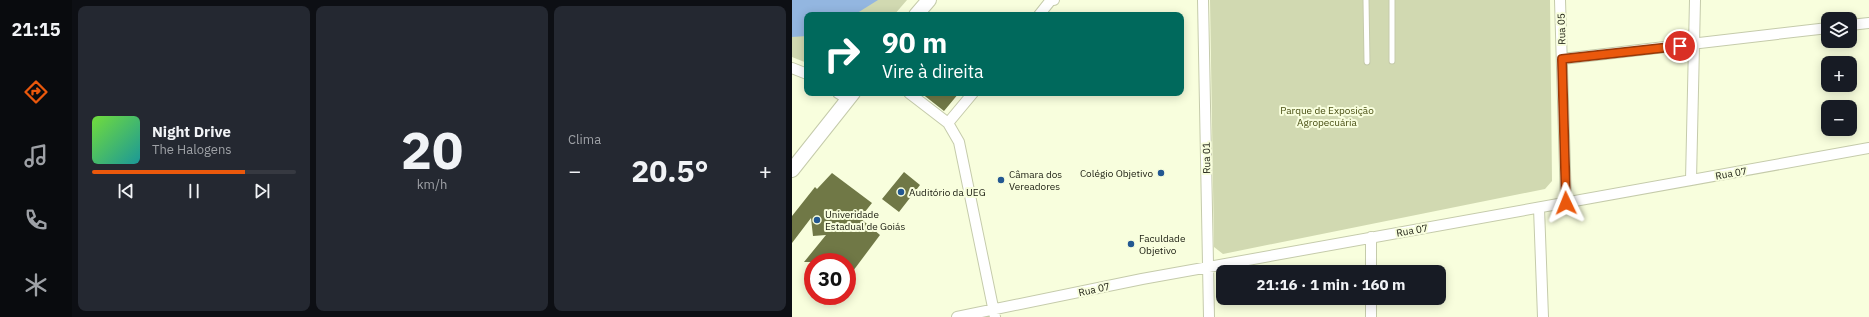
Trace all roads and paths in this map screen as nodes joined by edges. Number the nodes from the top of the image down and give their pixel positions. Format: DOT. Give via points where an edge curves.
graph roads {
  1 [pos="929,0"];
  2 [pos="1054,0"];
  3 [pos="1204,0"];
  4 [pos="1366,0"];
  5 [pos="1392,0"];
  6 [pos="1560,0"];
  7 [pos="1695,0"];
  8 [pos="919,12"];
  9 [pos="1041,12"];
  10 [pos="1869,23"];
  11 [pos="1857,24"];
  12 [pos="1821,29"];
  13 [pos="1694,44"];
  14 [pos="1562,59"];
  15 [pos="1392,61"];
  16 [pos="1367,62"];
  17 [pos="792,68"];
  18 [pos="804,73"];
  19 [pos="846,96"];
  20 [pos="913,96"];
  21 [pos="970,96"];
  22 [pos="948,122"];
  23 [pos="1869,148"];
  24 [pos="792,170"];
  25 [pos="1691,180"];
  26 [pos="1566,203"];
  27 [pos="1539,208"];
  28 [pos="1371,238"];
  29 [pos="1371,265"];
  30 [pos="1208,267"];
  31 [pos="1371,305"];
  32 [pos="995,313"];
  33 [pos="957,317"];
  34 [pos="1209,317"];
  35 [pos="1371,317"];
  36 [pos="1543,317"];
  1 -- 8 [label="main road"];
  2 -- 9 [label="street" via="1051,0"];
  3 -- 30 [label="street, Rua 01"];
  4 -- 16 [label="lane"];
  5 -- 15 [label="lane"];
  6 -- 14 [label="street, Rua 05"];
  7 -- 13 [label="street"];
  10 -- 11 [label="street"];
  12 -- 13 [label="street"];
  13 -- 14 [label="street"];
  13 -- 25 [label="street"];
  14 -- 26 [label="street, Rua 05"];
  17 -- 18 [label="street"];
  19 -- 24 [label="main road"];
  20 -- 22 [label="street"];
  21 -- 22 [label="street"];
  22 -- 32 [label="street" via="958,142"];
  23 -- 25 [label="street, Rua 07"];
  25 -- 26 [label="street, Rua 07"];
  26 -- 27 [label="street, Rua 07"];
  27 -- 28 [label="street, Rua 07"];
  27 -- 36 [label="street"];
  28 -- 29 [label="street"];
  28 -- 30 [label="street, Rua 07"];
  30 -- 32 [label="street, Rua 07"];
  30 -- 34 [label="street, Rua 01"];
  31 -- 35 [label="street"];
  32 -- 33 [label="street, Rua 07"];
}
